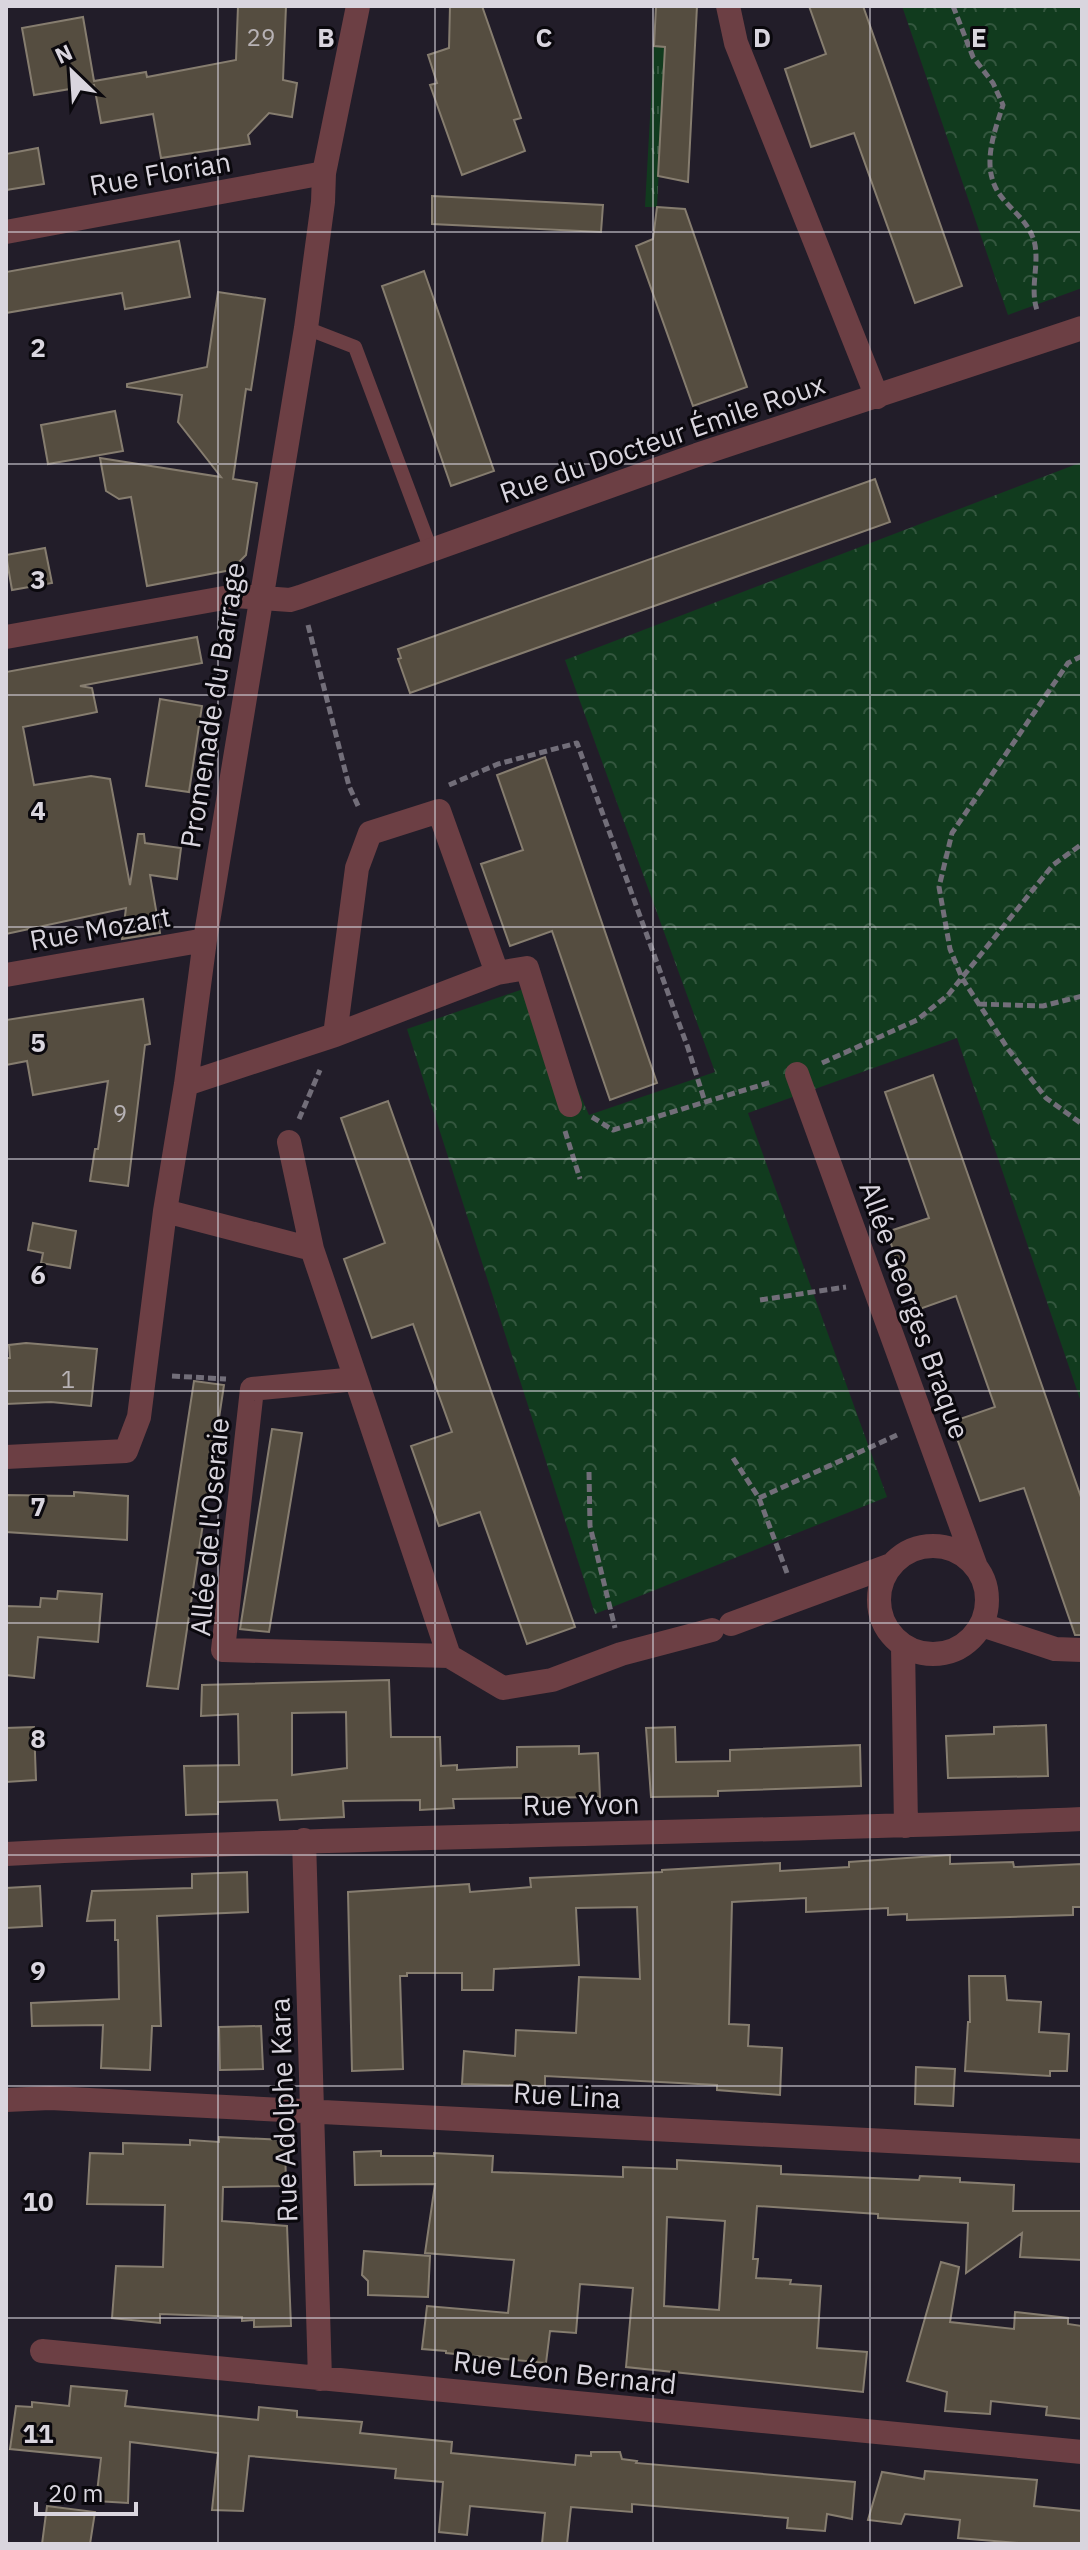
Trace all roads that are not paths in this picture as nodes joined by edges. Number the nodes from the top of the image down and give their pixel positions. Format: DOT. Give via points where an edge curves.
graph roads {
  1 [pos="358,6"];
  2 [pos="728,6"];
  3 [pos="324,173"];
  4 [pos="6,232"];
  5 [pos="306,328"];
  6 [pos="1082,328"];
  7 [pos="877,397"];
  8 [pos="431,550"];
  9 [pos="261,599"];
  10 [pos="6,637"];
  11 [pos="205,940"];
  12 [pos="497,973"];
  13 [pos="6,975"];
  14 [pos="335,1035"];
  15 [pos="797,1074"];
  16 [pos="186,1084"];
  17 [pos="570,1105"];
  18 [pos="289,1142"];
  19 [pos="165,1211"];
  20 [pos="312,1249"];
  21 [pos="356,1379"];
  22 [pos="6,1457"];
  23 [pos="891,1565"];
  24 [pos="976,1567"];
  25 [pos="982,1625"];
  26 [pos="903,1646"];
  27 [pos="1082,1650"];
  28 [pos="449,1656"];
  29 [pos="1082,1819"];
  30 [pos="906,1826"];
  31 [pos="304,1840"];
  32 [pos="6,1854"];
  33 [pos="6,2100"];
  34 [pos="313,2112"];
  35 [pos="1082,2151"];
  36 [pos="42,2351"];
  37 [pos="320,2379"];
  38 [pos="1082,2452"];
  1 -- 3 [label="street, Promenade du Barrage"];
  2 -- 7 [label="street" via="736,43"];
  3 -- 4 [label="street, Rue Florian"];
  3 -- 5 [label="street, Promenade du Barrage"];
  5 -- 8 [label="lane" via="355,347"];
  5 -- 9 [label="street, Promenade du Barrage"];
  6 -- 7 [label="street, Rue du Docteur Émile Roux"];
  7 -- 8 [label="street, Rue du Docteur Émile Roux"];
  8 -- 9 [label="street, Rue du Docteur Émile Roux" via="290,600"];
  9 -- 10 [label="street, Rue du Docteur Émile Roux" via="235,596"];
  9 -- 11 [label="street, Promenade du Barrage"];
  11 -- 13 [label="street, Rue Mozart"];
  11 -- 16 [label="street, Promenade du Barrage"];
  12 -- 14 [label="street"];
  12 -- 14 [label="street" via="439,811 370,833 357,868"];
  12 -- 17 [label="street" via="527,968"];
  14 -- 16 [label="street"];
  15 -- 24 [label="street, Allée Georges Braque"];
  16 -- 19 [label="street, Promenade du Barrage"];
  18 -- 20 [label="street"];
  19 -- 20 [label="street"];
  19 -- 22 [label="street, Promenade du Barrage" via="139,1417 126,1451"];
  20 -- 21 [label="street"];
  21 -- 28 [label="street"];
  21 -- 28 [label="street, Allée de l'Oseraie" via="252,1389 223,1650"];
  23 -- 24 [label="street" via="918,1548 934,1546 965,1555"];
  23 -- 26 [label="street" via="882,1581 881,1617"];
  23 -- 28 [label="street, Allée de l'Oseraie" via="721,1627 621,1654 552,1680 503,1688"];
  24 -- 25 [label="street, Allée Georges Braque" via="988,1595"];
  25 -- 26 [label="street" via="971,1640 938,1655"];
  25 -- 27 [label="street" via="1055,1649"];
  26 -- 30 [label="street"];
  29 -- 30 [label="street, Rue Yvon"];
  30 -- 31 [label="street, Rue Yvon"];
  31 -- 32 [label="street, Rue Yvon"];
  31 -- 34 [label="street, Rue Adolphe Kara"];
  33 -- 34 [label="street, Rue Lina"];
  34 -- 35 [label="street, Rue Lina"];
  34 -- 37 [label="street, Rue Adolphe Kara"];
  36 -- 37 [label="street, Rue Léon Bernard"];
  37 -- 38 [label="street, Rue Léon Bernard"];
}
